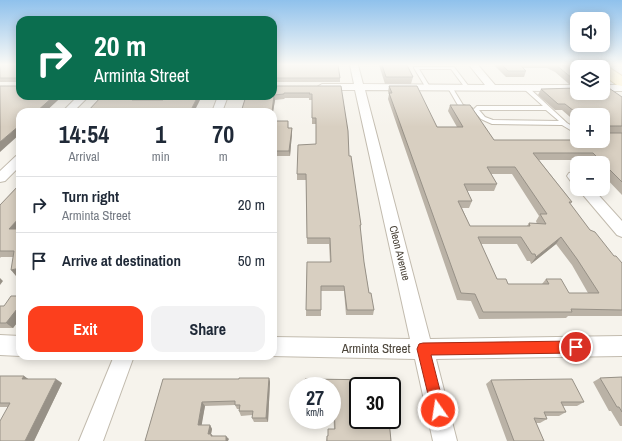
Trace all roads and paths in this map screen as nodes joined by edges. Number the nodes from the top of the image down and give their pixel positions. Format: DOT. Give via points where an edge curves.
graph roads {
  1 [pos="466,86"];
  2 [pos="490,86"];
  3 [pos="312,87"];
  4 [pos="428,87"];
  5 [pos="359,88"];
  6 [pos="450,88"];
  7 [pos="468,88"];
  8 [pos="492,88"];
  9 [pos="526,88"];
  10 [pos="570,88"];
  11 [pos="610,88"];
  12 [pos="622,88"];
  13 [pos="80,100"];
  14 [pos="71,108"];
  15 [pos="478,108"];
  16 [pos="548,108"];
  17 [pos="563,123"];
  18 [pos="570,128"];
  19 [pos="16,162"];
  20 [pos="0,178"];
  21 [pos="591,196"];
  22 [pos="622,231"];
  23 [pos="0,346"];
  24 [pos="16,346"];
  25 [pos="622,346"];
  26 [pos="277,348"];
  27 [pos="423,349"];
  28 [pos="122,360"];
  29 [pos="91,441"];
  30 [pos="445,441"];
  1 -- 7 [label="lane"];
  2 -- 8 [label="street"];
  3 -- 5 [label="street"];
  4 -- 5 [label="street"];
  4 -- 6 [label="street"];
  5 -- 27 [label="street, Cleon Avenue"];
  6 -- 7 [label="street"];
  6 -- 15 [label="lane" via="461,106 468,109"];
  7 -- 8 [label="street"];
  8 -- 9 [label="street"];
  9 -- 10 [label="street"];
  9 -- 16 [label="lane"];
  11 -- 12 [label="street"];
  13 -- 14 [label="street"];
  15 -- 16 [label="lane"];
  15 -- 17 [label="lane" via="476,110 483,118 492,122"];
  16 -- 17 [label="lane"];
  17 -- 18 [label="lane"];
  19 -- 20 [label="street"];
  21 -- 22 [label="street"];
  23 -- 24 [label="street"];
  25 -- 27 [label="street, Arminta Street"];
  26 -- 27 [label="street, Arminta Street"];
  27 -- 30 [label="street, Cleon Avenue"];
  28 -- 29 [label="street"];
}
